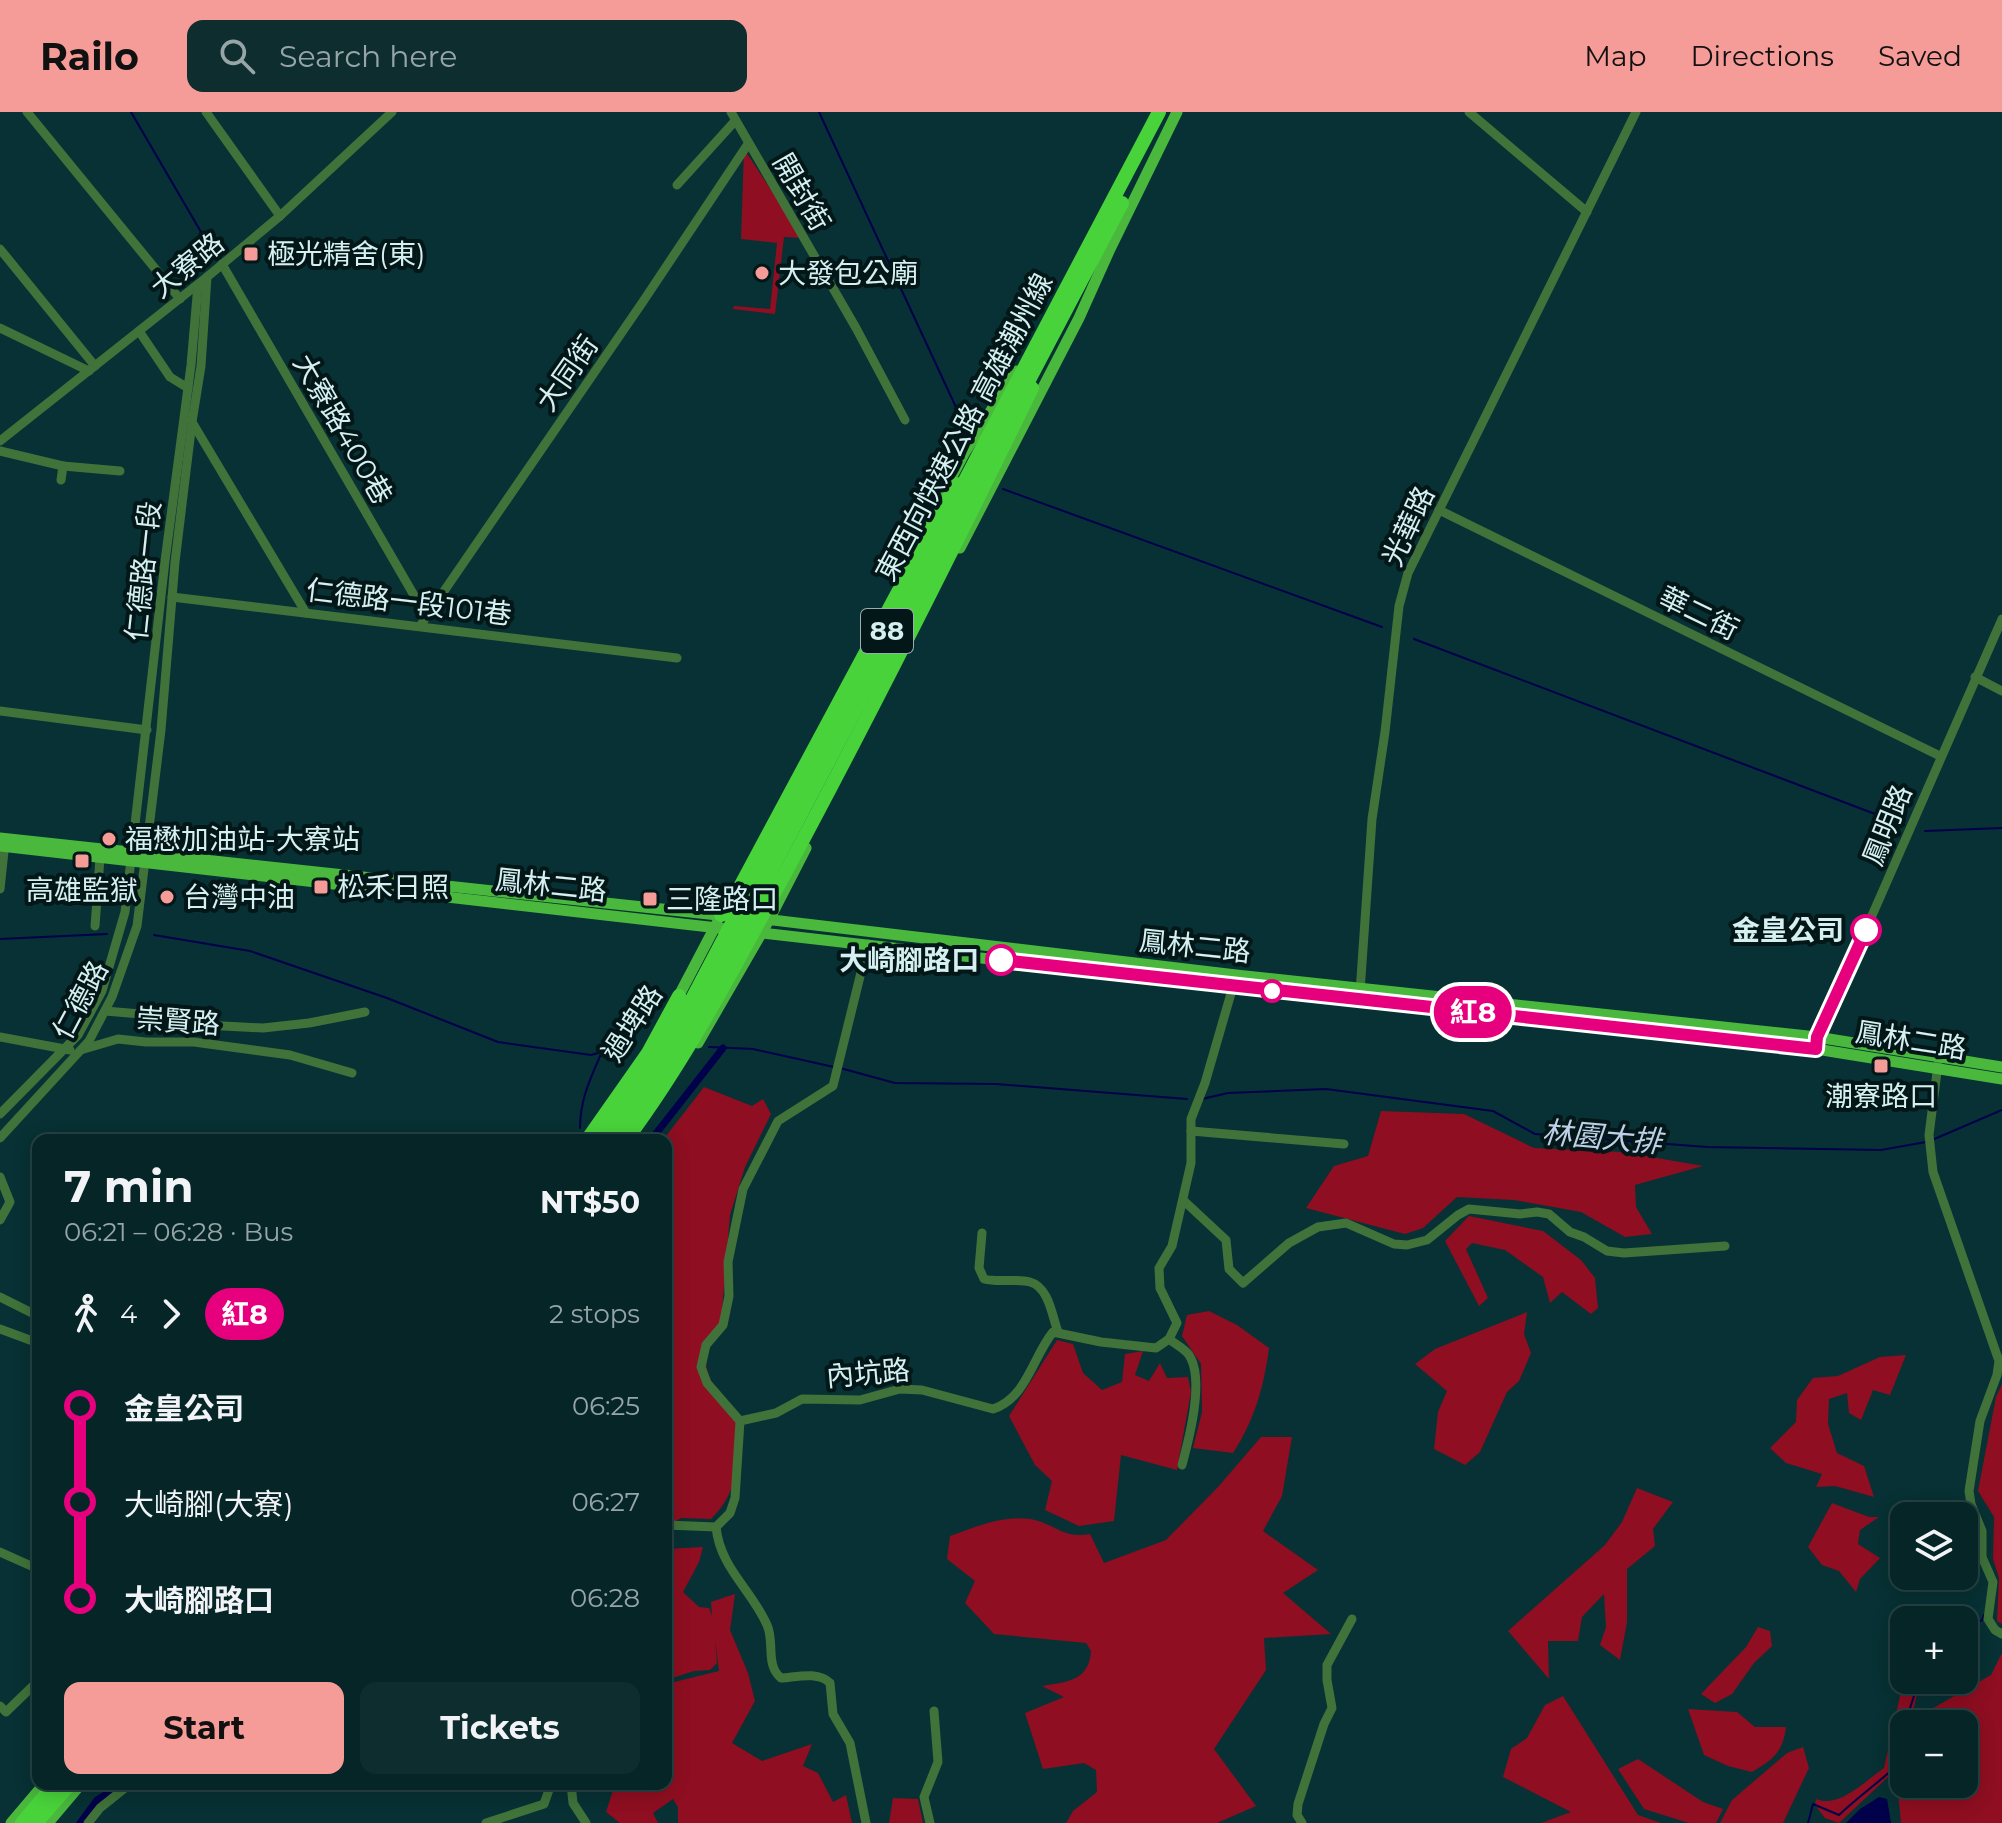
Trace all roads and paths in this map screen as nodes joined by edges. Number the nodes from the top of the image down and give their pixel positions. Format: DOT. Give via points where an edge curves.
graph roads {
  1 [pos="27,112"];
  2 [pos="206,112"];
  3 [pos="392,112"];
  4 [pos="1152,112"];
  5 [pos="1159,112"];
  6 [pos="1169,112"];
  7 [pos="1177,112"];
  8 [pos="1469,112"];
  9 [pos="1632,113"];
  10 [pos="733,116"];
  11 [pos="748,144"];
  12 [pos="677,185"];
  13 [pos="1587,212"];
  14 [pos="280,216"];
  15 [pos="0,249"];
  16 [pos="222,264"];
  17 [pos="207,277"];
  18 [pos="198,285"];
  19 [pos="1073,297"];
  20 [pos="180,299"];
  21 [pos="0,328"];
  22 [pos="139,331"];
  23 [pos="92,368"];
  24 [pos="1020,376"];
  25 [pos="188,388"];
  26 [pos="905,420"];
  27 [pos="192,422"];
  28 [pos="0,441"];
  29 [pos="0,451"];
  30 [pos="63,466"];
  31 [pos="120,471"];
  32 [pos="61,480"];
  33 [pos="1439,510"];
  34 [pos="172,597"];
  35 [pos="306,613"];
  36 [pos="426,616"];
  37 [pos="2002,619"];
  38 [pos="420,626"];
  39 [pos="677,658"];
  40 [pos="1975,677"];
  41 [pos="2002,691"];
  42 [pos="0,711"];
  43 [pos="147,730"];
  44 [pos="1940,756"];
  45 [pos="2,842"];
  46 [pos="100,858"];
  47 [pos="132,858"];
  48 [pos="146,860"];
  49 [pos="0,889"];
  50 [pos="718,921"];
  51 [pos="761,925"];
  52 [pos="95,926"];
  53 [pos="868,944"];
  54 [pos="1235,981"];
  55 [pos="1361,987"];
  56 [pos="679,996"];
  57 [pos="1359,1000"];
  58 [pos="105,1011"];
  59 [pos="365,1012"];
  60 [pos="0,1037"];
  61 [pos="1816,1043"];
  62 [pos="83,1049"];
  63 [pos="66,1050"];
  64 [pos="1938,1062"];
  65 [pos="2002,1067"];
  66 [pos="352,1073"];
  67 [pos="2002,1079"];
  68 [pos="0,1114"];
  69 [pos="1191,1131"];
  70 [pos="584,1134"];
  71 [pos="591,1134"];
  72 [pos="603,1134"];
  73 [pos="617,1134"];
  74 [pos="630,1134"];
  75 [pos="638,1134"];
  76 [pos="0,1138"];
  77 [pos="1344,1144"];
  78 [pos="0,1177"];
  79 [pos="1183,1200"];
  80 [pos="0,1220"];
  81 [pos="982,1233"];
  82 [pos="1725,1246"];
  83 [pos="0,1297"];
  84 [pos="32,1313"];
  85 [pos="0,1329"];
  86 [pos="1058,1332"];
  87 [pos="1169,1339"];
  88 [pos="32,1341"];
  89 [pos="740,1421"];
  90 [pos="1182,1465"];
  91 [pos="672,1525"];
  92 [pos="716,1527"];
  93 [pos="0,1552"];
  94 [pos="32,1566"];
  95 [pos="1352,1619"];
  96 [pos="2002,1634"];
  97 [pos="32,1687"];
  98 [pos="0,1706"];
  99 [pos="934,1711"];
  100 [pos="39,1790"];
  101 [pos="50,1790"];
  102 [pos="65,1790"];
  103 [pos="76,1790"];
  104 [pos="122,1790"];
  105 [pos="549,1790"];
  106 [pos="572,1790"];
  107 [pos="11,1823"];
  108 [pos="22,1823"];
  109 [pos="36,1823"];
  110 [pos="48,1823"];
  111 [pos="88,1823"];
  112 [pos="486,1823"];
  113 [pos="586,1823"];
  114 [pos="866,1823"];
  115 [pos="930,1823"];
  116 [pos="1302,1823"];
  1 -- 20 [label="street"];
  2 -- 14 [label="street"];
  3 -- 14 [label="street, 大寮路"];
  4 -- 50 [label="main road, 過埤路" via="1016,371 939,500"];
  5 -- 24 [label="highway, 東西向快速公路 高雄潮州線 / 88, bridge"];
  6 -- 19 [label="highway, 東西向快速公路 高雄潮州線 / 88, bridge"];
  7 -- 51 [label="main road" via="1036,406"];
  8 -- 13 [label="street"];
  9 -- 13 [label="street, 光華路"];
  10 -- 11 [label="street, 開封街"];
  10 -- 12 [label="street"];
  11 -- 26 [label="street, 開封街"];
  11 -- 36 [label="street, 大同街"];
  13 -- 33 [label="street, 光華路"];
  14 -- 16 [label="street, 大寮路"];
  15 -- 23 [label="street"];
  16 -- 17 [label="street, 大寮路"];
  16 -- 36 [label="street, 大寮路400巷"];
  17 -- 18 [label="street, 大寮路"];
  17 -- 27 [label="street, 仁德路一段"];
  18 -- 20 [label="street, 大寮路"];
  18 -- 25 [label="street, 仁德路一段"];
  19 -- 51 [label="highway, bridge" via="1007,439"];
  19 -- 73 [label="highway, 東西向快速公路 高雄潮州線 / 88, bridge" via="700,1006"];
  20 -- 22 [label="street, 大寮路"];
  21 -- 23 [label="street"];
  22 -- 23 [label="street, 大寮路"];
  22 -- 25 [label="street" via="170,377"];
  23 -- 28 [label="street, 大寮路"];
  24 -- 50 [label="highway, bridge"];
  24 -- 72 [label="highway, 東西向快速公路 高雄潮州線 / 88, bridge" via="691,1001"];
  25 -- 43 [label="street, 仁德路一段"];
  27 -- 34 [label="street, 仁德路一段"];
  27 -- 35 [label="street"];
  29 -- 30 [label="street"];
  30 -- 31 [label="street"];
  30 -- 32 [label="street"];
  33 -- 44 [label="street, 華二街"];
  33 -- 55 [label="street, 光華路" via="1411,564 1399,606 1372,819"];
  34 -- 35 [label="street, 仁德路一段101巷"];
  34 -- 48 [label="street, 仁德路一段"];
  35 -- 38 [label="street, 仁德路一段101巷"];
  36 -- 38 [label="street, 大同街"];
  37 -- 40 [label="street, 鳳明路"];
  38 -- 39 [label="street, 仁德路一段101巷"];
  40 -- 41 [label="street"];
  40 -- 44 [label="street, 鳳明路"];
  42 -- 43 [label="street"];
  43 -- 47 [label="street, 仁德路一段"];
  44 -- 61 [label="street, 鳳明路"];
  45 -- 46 [label="main road, 鳳林二路"];
  45 -- 47 [label="main road, 鳳林二路"];
  45 -- 49 [label="street"];
  46 -- 47 [label="main road, 鳳林二路"];
  46 -- 52 [label="street"];
  47 -- 48 [label="main road, 鳳林二路"];
  47 -- 63 [label="street, 仁德路" via="125,912 102,991"];
  48 -- 50 [label="main road, 鳳林二路"];
  48 -- 58 [label="street, 仁德路" via="137,926"];
  50 -- 51 [label="main road, 鳳林二路"];
  50 -- 56 [label="main road, 過埤路"];
  51 -- 53 [label="main road, 鳳林二路"];
  51 -- 54 [label="main road, 鳳林二路"];
  51 -- 74 [label="highway"];
  51 -- 75 [label="main road" via="716,1014"];
  53 -- 54 [label="main road, 鳳林二路"];
  53 -- 89 [label="street" via="833,1086 778,1121 743,1189 728,1262 723,1325 706,1345 701,1367 707,1383"];
  54 -- 55 [label="main road, 鳳林二路"];
  54 -- 57 [label="main road, 鳳林二路"];
  54 -- 69 [label="street"];
  55 -- 57 [label="street, 光華路"];
  55 -- 61 [label="main road, 鳳林二路"];
  56 -- 70 [label="main road, 過埤路"];
  56 -- 71 [label="highway" via="648,1053"];
  57 -- 61 [label="main road, 鳳林二路"];
  58 -- 59 [label="street" via="263,1028"];
  58 -- 62 [label="street, 仁德路"];
  60 -- 63 [label="street, 崇賢路"];
  61 -- 64 [label="main road, 鳳林二路"];
  62 -- 63 [label="street, 崇賢路"];
  62 -- 66 [label="street, 崇賢路" via="118,1039 194,1042 290,1055"];
  62 -- 76 [label="street, 仁德路"];
  63 -- 68 [label="street, 仁德路"];
  64 -- 65 [label="main road, 鳳林二路"];
  64 -- 67 [label="main road, 鳳林二路"];
  64 -- 96 [label="street" via="1929,1135 1936,1185 1999,1361 1980,1421 1969,1491 1981,1525 1982,1557 1993,1582 1988,1619"];
  69 -- 77 [label="street"];
  69 -- 79 [label="street"];
  78 -- 80 [label="street" via="10,1202"];
  79 -- 82 [label="street" via="1226,1240 1229,1269 1243,1283 1289,1243 1318,1227 1346,1223 1407,1245 1427,1240 1469,1209 1549,1214 1607,1251"];
  79 -- 87 [label="street" via="1172,1246 1159,1268 1160,1288 1177,1323"];
  81 -- 86 [label="street" via="979,1268 984,1279 1030,1282 1043,1290"];
  83 -- 84 [label="street"];
  85 -- 88 [label="street"];
  86 -- 87 [label="street" via="1156,1348"];
  86 -- 89 [label="street, 內坑路" via="1042,1345 1029,1377 993,1409 900,1389 860,1400 802,1399 776,1413"];
  87 -- 90 [label="street" via="1190,1356 1196,1388"];
  89 -- 92 [label="street" via="735,1498 730,1513"];
  91 -- 92 [label="street"];
  92 -- 114 [label="street" via="720,1552 770,1630 776,1675 828,1679 833,1714 850,1743"];
  93 -- 94 [label="street"];
  95 -- 116 [label="street" via="1327,1665 1332,1708 1298,1804"];
  97 -- 98 [label="street" via="6,1712"];
  99 -- 115 [label="street" via="938,1762 924,1797"];
  100 -- 107 [label="main road"];
  101 -- 108 [label="highway"];
  102 -- 109 [label="highway"];
  103 -- 110 [label="main road"];
  104 -- 111 [label="street"];
  105 -- 112 [label="street" via="544,1804"];
  106 -- 113 [label="street"];
}
